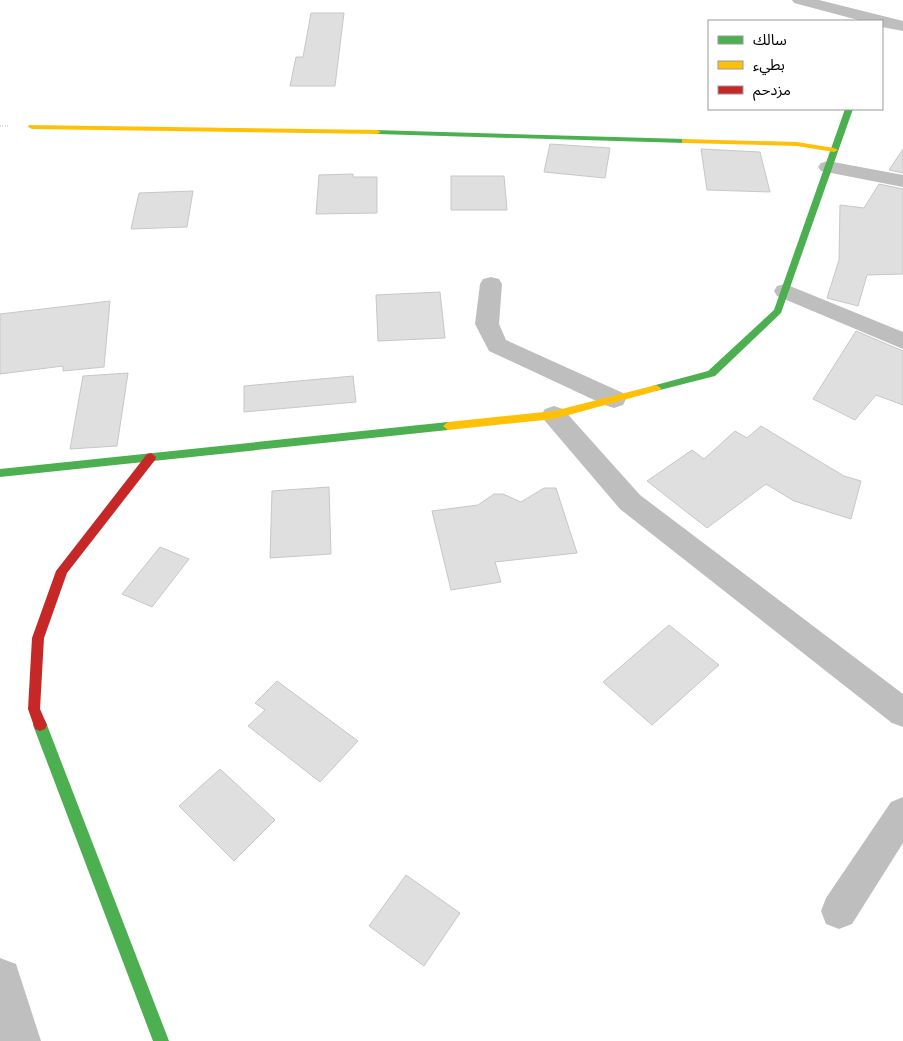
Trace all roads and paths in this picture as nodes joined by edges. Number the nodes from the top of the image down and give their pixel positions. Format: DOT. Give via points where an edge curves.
graph roads {
  1 [pos="800,0"];
  2 [pos="874,20"];
  3 [pos="883,22"];
  4 [pos="903,26"];
  5 [pos="849,110"];
  6 [pos="32,127"];
  7 [pos="831,159"];
  8 [pos="903,181"];
  9 [pos="491,284"];
  10 [pos="785,291"];
  11 [pos="903,341"];
  12 [pos="614,399"];
  13 [pos="554,415"];
  14 [pos="151,457"];
  15 [pos="0,473"];
  16 [pos="903,713"];
  17 [pos="903,813"];
  18 [pos="840,911"];
  19 [pos="161,1041"];
  1 -- 2 [label="street"];
  3 -- 4 [label="street"];
  5 -- 7 [label="street"];
  6 -- 7 [label="street" via="410,132 797,144"];
  7 -- 8 [label="street"];
  7 -- 10 [label="street"];
  9 -- 12 [label="street" via="487,324 497,344"];
  10 -- 11 [label="street"];
  10 -- 12 [label="street" via="778,311 711,374"];
  12 -- 13 [label="street"];
  13 -- 14 [label="street"];
  13 -- 16 [label="street" via="630,502"];
  14 -- 15 [label="street"];
  14 -- 19 [label="street" via="62,572 38,638 34,709"];
  17 -- 18 [label="street"];
}
